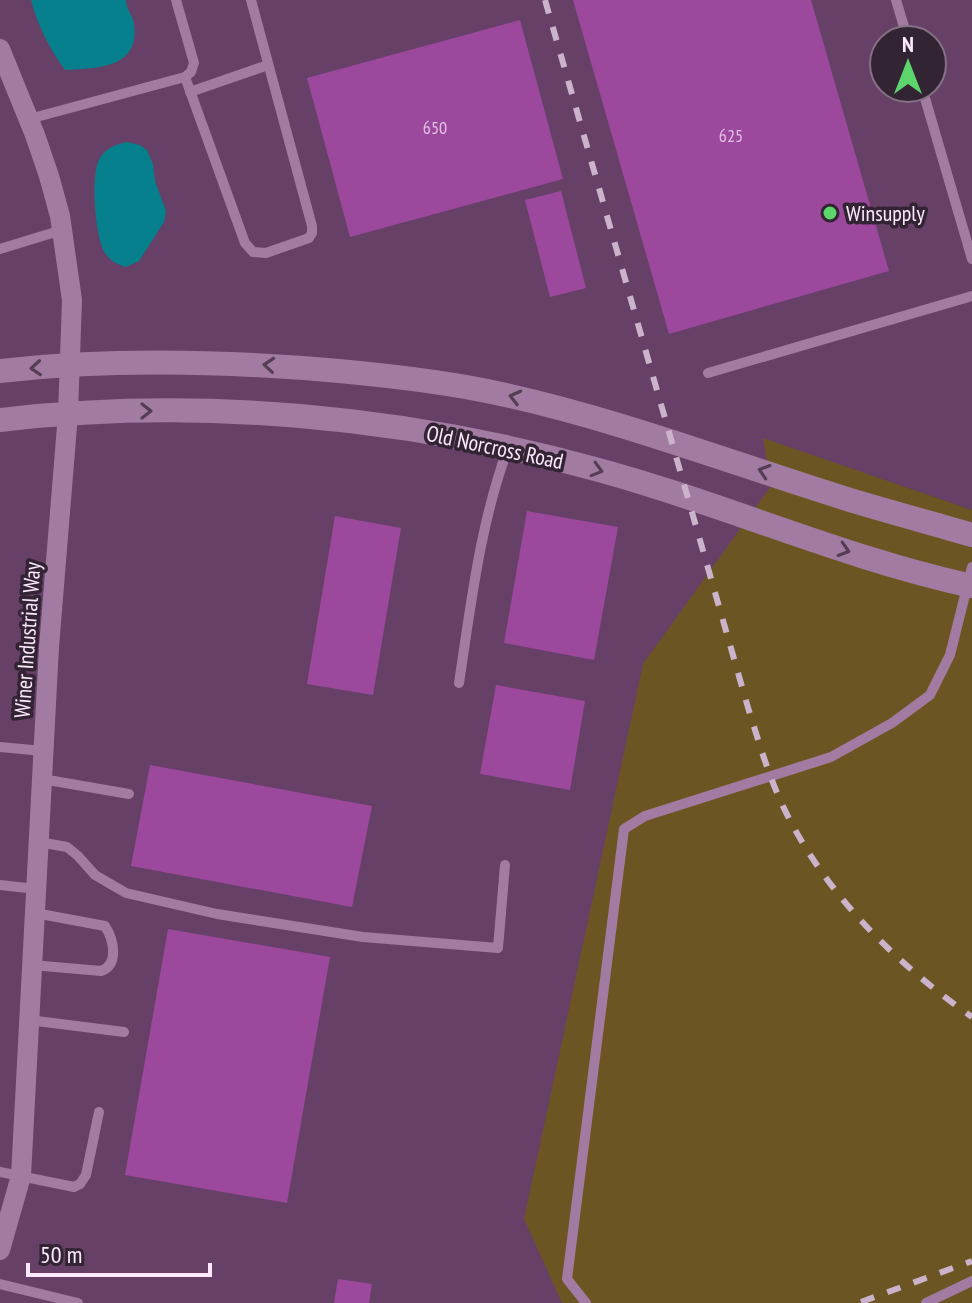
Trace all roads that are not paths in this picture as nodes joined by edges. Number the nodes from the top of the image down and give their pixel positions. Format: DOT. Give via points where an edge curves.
graph roads {
  1 [pos="176,0"];
  2 [pos="251,0"];
  3 [pos="896,0"];
  4 [pos="903,24"];
  5 [pos="0,49"];
  6 [pos="268,65"];
  7 [pos="185,77"];
  8 [pos="190,92"];
  9 [pos="927,104"];
  10 [pos="29,119"];
  11 [pos="62,230"];
  12 [pos="0,249"];
  13 [pos="972,259"];
  14 [pos="972,296"];
  15 [pos="71,365"];
  16 [pos="0,371"];
  17 [pos="708,373"];
  18 [pos="68,414"];
  19 [pos="0,420"];
  20 [pos="508,448"];
  21 [pos="972,535"];
  22 [pos="970,579"];
  23 [pos="459,683"];
  24 [pos="0,747"];
  25 [pos="43,751"];
  26 [pos="42,779"];
  27 [pos="129,794"];
  28 [pos="39,842"];
  29 [pos="505,865"];
  30 [pos="0,885"];
  31 [pos="36,889"];
  32 [pos="35,913"];
  33 [pos="32,965"];
  34 [pos="29,1020"];
  35 [pos="124,1032"];
  36 [pos="99,1112"];
  37 [pos="0,1172"];
  38 [pos="21,1176"];
  39 [pos="0,1250"];
  40 [pos="972,1281"];
  41 [pos="0,1284"];
  42 [pos="78,1303"];
  43 [pos="586,1303"];
  44 [pos="926,1303"];
  1 -- 7 [label="lane" via="194,63"];
  2 -- 6 [label="lane"];
  3 -- 4 [label="lane"];
  5 -- 10 [label="street, Winer Industrial Way"];
  6 -- 8 [label="lane"];
  6 -- 8 [label="lane" via="312,233 266,253 253,252 245,243"];
  7 -- 8 [label="lane"];
  7 -- 10 [label="lane"];
  9 -- 13 [label="lane"];
  10 -- 11 [label="street, Winer Industrial Way"];
  11 -- 12 [label="lane"];
  11 -- 15 [label="street, Winer Industrial Way" via="72,300"];
  14 -- 17 [label="lane"];
  15 -- 16 [label="main road, one-way"];
  15 -- 18 [label="street, Winer Industrial Way"];
  21 -- 15 [label="main road, one-way" via="658,436 500,393 261,364"];
  18 -- 19 [label="main road, Old Norcross Road"];
  18 -- 20 [label="main road, Old Norcross Road, one-way" via="209,411 321,418"];
  18 -- 25 [label="street, Winer Industrial Way"];
  20 -- 22 [label="main road, Old Norcross Road, one-way" via="596,469 839,549"];
  20 -- 23 [label="lane" via="485,526"];
  22 -- 43 [label="lane" via="950,655 930,695 892,723 831,757 645,816 624,829 567,1279"];
  24 -- 25 [label="lane"];
  25 -- 26 [label="street, Winer Industrial Way"];
  26 -- 27 [label="lane"];
  26 -- 28 [label="street, Winer Industrial Way"];
  28 -- 29 [label="lane" via="67,847 95,875 126,893 217,914 363,937 498,948"];
  28 -- 31 [label="street, Winer Industrial Way"];
  30 -- 31 [label="lane"];
  31 -- 32 [label="street, Winer Industrial Way"];
  32 -- 33 [label="street, Winer Industrial Way"];
  32 -- 33 [label="lane" via="105,926 112,959 106,971"];
  33 -- 34 [label="street, Winer Industrial Way"];
  34 -- 35 [label="lane"];
  34 -- 38 [label="street, Winer Industrial Way"];
  36 -- 38 [label="lane" via="80,1184"];
  37 -- 38 [label="lane"];
  38 -- 39 [label="street, Winer Industrial Way"];
  40 -- 44 [label="lane"];
  41 -- 42 [label="lane"];
}
